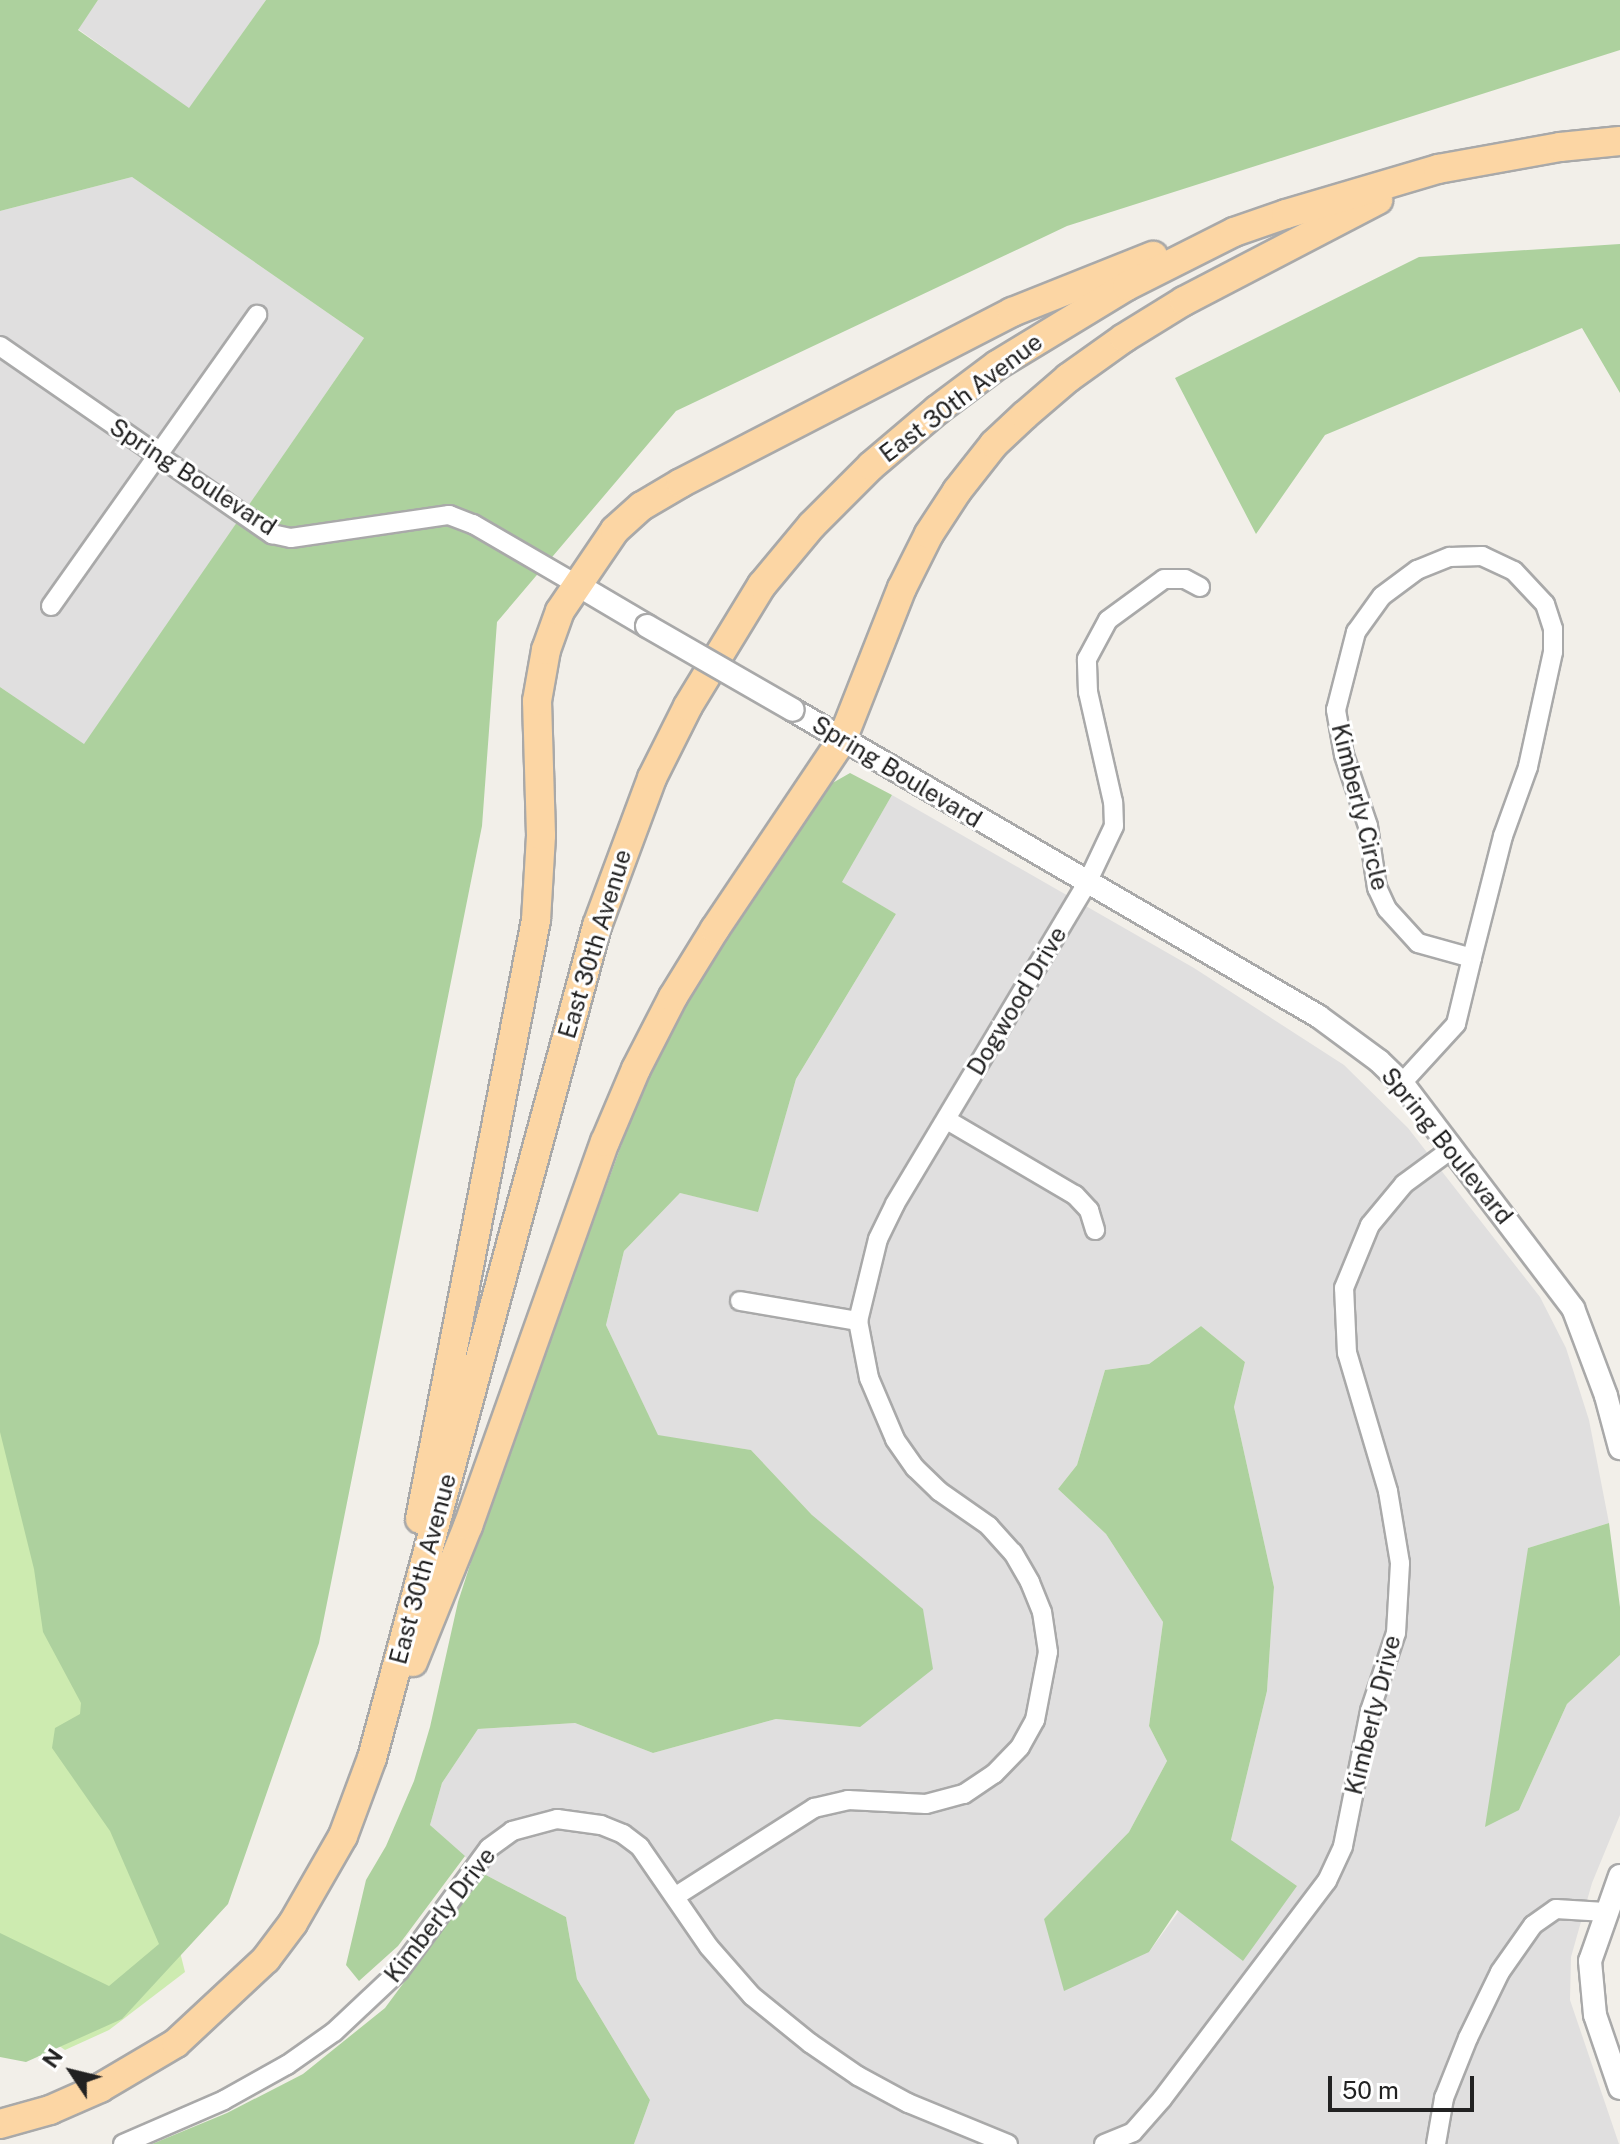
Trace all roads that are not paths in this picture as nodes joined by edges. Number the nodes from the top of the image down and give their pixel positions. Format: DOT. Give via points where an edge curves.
graph roads {
  1 [pos="1620,141"];
  2 [pos="1438,169"];
  3 [pos="1234,232"];
  4 [pos="257,315"];
  5 [pos="0,346"];
  6 [pos="156,455"];
  7 [pos="576,584"];
  8 [pos="1200,587"];
  9 [pos="51,606"];
  10 [pos="842,740"];
  11 [pos="1087,883"];
  12 [pos="1472,958"];
  13 [pos="1402,1083"];
  14 [pos="947,1120"];
  15 [pos="1453,1148"];
  16 [pos="1095,1230"];
  17 [pos="740,1301"];
  18 [pos="858,1321"];
  19 [pos="1620,1448"];
  20 [pos="392,1685"];
  21 [pos="372,1758"];
  22 [pos="1620,1876"];
  23 [pos="676,1896"];
  24 [pos="1605,1912"];
  25 [pos="1620,2088"];
  26 [pos="0,2124"];
  27 [pos="123,2144"];
  28 [pos="1008,2144"];
  29 [pos="1104,2144"];
  30 [pos="1436,2144"];
  1 -- 2 [label="main road, East 30th Avenue"];
  2 -- 3 [label="main road, East 30th Avenue"];
  2 -- 10 [label="main road" via="1184,301 1068,378 1004,434 929,534"];
  3 -- 7 [label="main road" via="1134,262 1012,312 681,483 615,530"];
  3 -- 20 [label="main road, East 30th Avenue" via="1082,310 997,365 871,466 812,525 727,637 652,778 593,939"];
  4 -- 6 [label="street"];
  5 -- 6 [label="street, Spring Boulevard"];
  6 -- 7 [label="street, Spring Boulevard" via="272,534 291,538 449,515"];
  6 -- 9 [label="street"];
  7 -- 10 [label="street, Spring Boulevard, bridge"];
  7 -- 20 [label="main road" via="546,650 537,701 541,835 536,920"];
  8 -- 11 [label="street, Dogwood Drive" via="1185,579 1164,579 1108,620 1087,659 1088,692 1114,826"];
  10 -- 11 [label="street, Spring Boulevard"];
  10 -- 21 [label="main road" via="715,929 636,1069 468,1526"];
  11 -- 13 [label="street, Spring Boulevard" via="1318,1016"];
  11 -- 14 [label="street, Dogwood Drive"];
  12 -- 12 [label="street, Kimberly Circle" via="1503,836 1528,767 1553,652 1545,604 1514,571 1482,556 1450,557 1417,570 1382,596 1356,632 1336,710 1344,755 1368,826 1377,888 1387,909 1418,943"];
  12 -- 13 [label="street, Kimberly Circle" via="1456,1024"];
  13 -- 15 [label="street, Spring Boulevard"];
  14 -- 16 [label="street" via="1075,1195 1089,1210"];
  14 -- 18 [label="street, Dogwood Drive" via="878,1239"];
  15 -- 19 [label="street, Spring Boulevard" via="1573,1308"];
  15 -- 29 [label="street, Kimberly Drive" via="1404,1184 1370,1225 1344,1288 1347,1353 1388,1491 1400,1563 1396,1633 1370,1711 1343,1846 1319,1893 1162,2099 1133,2132"];
  17 -- 18 [label="street"];
  18 -- 23 [label="street, Dogwood Drive" via="869,1378 895,1439 939,1491 989,1526 1030,1582 1042,1612 1048,1652 1035,1720 1020,1747 964,1794 926,1804 848,1800 814,1808"];
  20 -- 21 [label="main road, East 30th Avenue"];
  21 -- 26 [label="main road, East 30th Avenue" via="343,1836 319,1881 293,1923 242,1985 176,2043 142,2065 50,2110"];
  22 -- 24 [label="street"];
  23 -- 27 [label="street, Kimberly Drive" via="640,1847 601,1825 557,1819 512,1831 467,1873 399,1971 334,2032 224,2100"];
  23 -- 28 [label="street, Kimberly Drive" via="709,1947 752,1996 810,2043 908,2103"];
  24 -- 25 [label="street" via="1590,1961 1591,1988"];
  24 -- 30 [label="street" via="1556,1909 1533,1925 1500,1972 1468,2038 1444,2098"];
}
